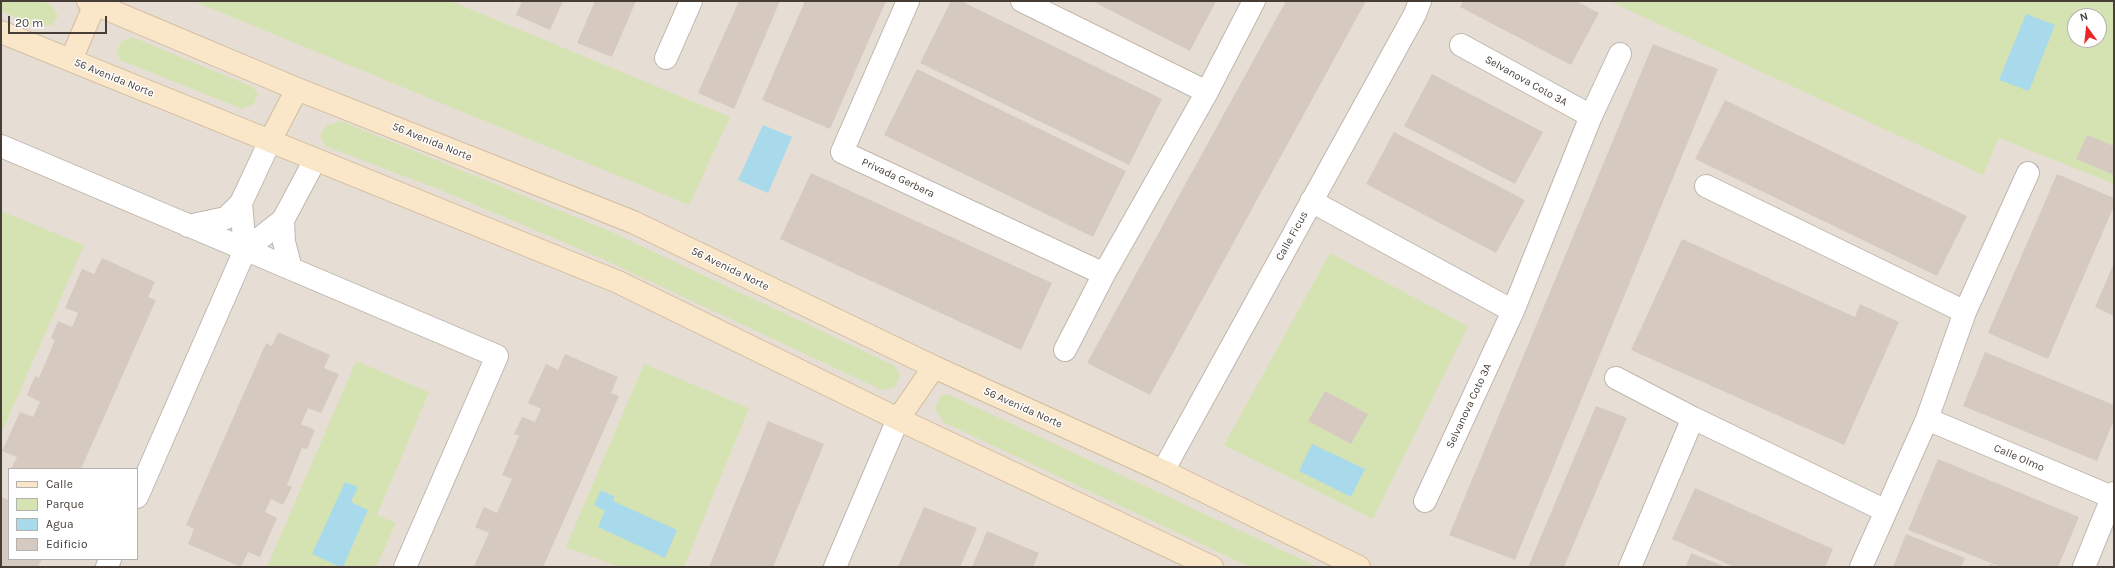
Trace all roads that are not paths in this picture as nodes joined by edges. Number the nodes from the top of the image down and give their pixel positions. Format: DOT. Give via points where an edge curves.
graph roads {
  1 [pos="691,1"];
  2 [pos="908,1"];
  3 [pos="1022,1"];
  4 [pos="1254,1"];
  5 [pos="1420,1"];
  6 [pos="91,2"];
  7 [pos="1,32"];
  8 [pos="1461,45"];
  9 [pos="1620,54"];
  10 [pos="666,58"];
  11 [pos="71,60"];
  12 [pos="297,89"];
  13 [pos="1207,92"];
  14 [pos="1590,116"];
  15 [pos="270,141"];
  16 [pos="1,146"];
  17 [pos="315,160"];
  18 [pos="2028,173"];
  19 [pos="1706,186"];
  20 [pos="1311,201"];
  21 [pos="241,203"];
  22 [pos="283,220"];
  23 [pos="188,226"];
  24 [pos="245,250"];
  25 [pos="291,269"];
  26 [pos="1104,274"];
  27 [pos="1513,311"];
  28 [pos="1965,312"];
  29 [pos="1065,350"];
  30 [pos="934,367"];
  31 [pos="1616,378"];
  32 [pos="898,418"];
  33 [pos="1693,418"];
  34 [pos="1927,419"];
  35 [pos="1163,471"];
  36 [pos="138,495"];
  37 [pos="2113,495"];
  38 [pos="1425,501"];
  39 [pos="1886,511"];
  40 [pos="405,567"];
  41 [pos="835,567"];
  42 [pos="1212,567"];
  43 [pos="1359,567"];
  44 [pos="1630,567"];
  45 [pos="1861,567"];
  46 [pos="2084,567"];
  1 -- 10 [label="street"];
  2 -- 26 [label="street, Privada Gerbera" via="842,152"];
  3 -- 13 [label="street"];
  4 -- 13 [label="street"];
  5 -- 20 [label="street, Calle Ficus" via="1416,14"];
  6 -- 11 [label="main road"];
  6 -- 12 [label="main road, 56 Avenida Norte"];
  7 -- 11 [label="main road, 56 Avenida Norte"];
  8 -- 14 [label="street, Selvanova Coto 3A"];
  9 -- 14 [label="street, Selvanova Coto 3A"];
  11 -- 15 [label="main road, 56 Avenida Norte"];
  12 -- 15 [label="main road"];
  12 -- 30 [label="main road, 56 Avenida Norte" via="633,222"];
  13 -- 26 [label="street"];
  14 -- 27 [label="street, Selvanova Coto 3A"];
  15 -- 17 [label="main road, 56 Avenida Norte"];
  15 -- 21 [label="street"];
  16 -- 23 [label="street"];
  17 -- 22 [label="street"];
  17 -- 32 [label="main road, 56 Avenida Norte" via="618,282"];
  18 -- 28 [label="street"];
  19 -- 28 [label="street"];
  20 -- 27 [label="street"];
  20 -- 35 [label="street, Calle Ficus"];
  21 -- 23 [label="street" via="226,218"];
  21 -- 24 [label="street"];
  22 -- 24 [label="street"];
  22 -- 25 [label="street" via="284,242"];
  23 -- 24 [label="street"];
  24 -- 25 [label="street"];
  24 -- 36 [label="street"];
  25 -- 40 [label="street" via="497,356"];
  26 -- 29 [label="street"];
  27 -- 38 [label="street, Selvanova Coto 3A"];
  28 -- 34 [label="street"];
  30 -- 32 [label="main road"];
  30 -- 35 [label="main road, 56 Avenida Norte"];
  31 -- 33 [label="street"];
  32 -- 41 [label="street"];
  32 -- 42 [label="main road, 56 Avenida Norte"];
  33 -- 39 [label="street"];
  33 -- 44 [label="street"];
  34 -- 37 [label="street, Calle Olmo"];
  34 -- 39 [label="street"];
  35 -- 43 [label="main road, 56 Avenida Norte"];
  37 -- 46 [label="street"];
  39 -- 45 [label="street"];
}
